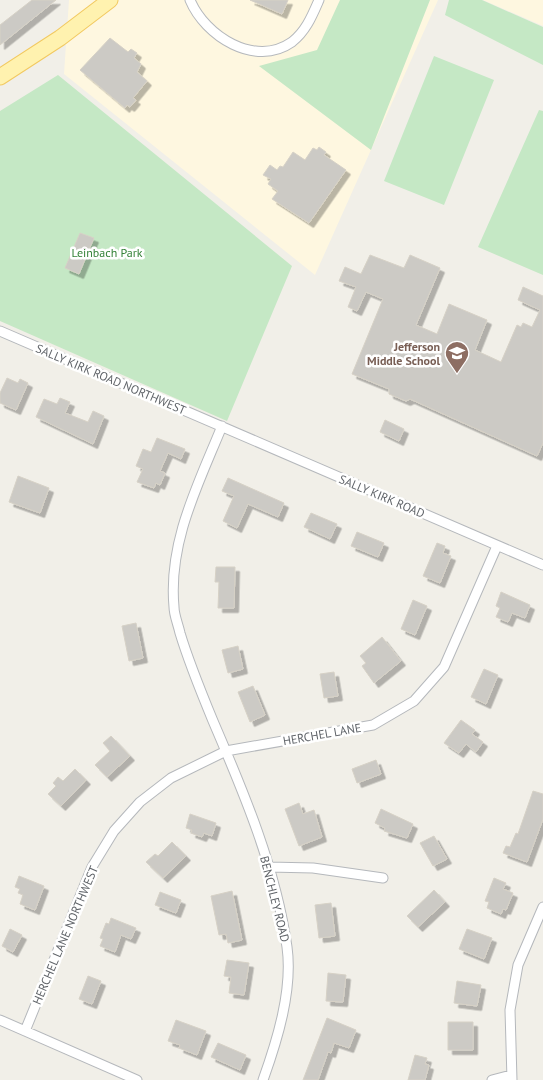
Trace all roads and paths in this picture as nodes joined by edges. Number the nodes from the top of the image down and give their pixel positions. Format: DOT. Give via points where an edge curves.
graph roads {
  1 [pos="110,0"];
  2 [pos="190,0"];
  3 [pos="319,0"];
  4 [pos="0,77"];
  5 [pos="0,331"];
  6 [pos="222,426"];
  7 [pos="497,546"];
  8 [pos="543,565"];
  9 [pos="226,751"];
  10 [pos="269,867"];
  11 [pos="383,878"];
  12 [pos="543,907"];
  13 [pos="0,1020"];
  14 [pos="25,1031"];
  15 [pos="511,1077"];
  16 [pos="137,1080"];
  17 [pos="263,1080"];
  18 [pos="492,1080"];
  1 -- 4 [label="main road"];
  2 -- 3 [label="street" via="200,18 218,35 242,48 260,51 283,47 296,38 308,25"];
  5 -- 6 [label="street, SALLY KIRK ROAD NORTHWEST"];
  6 -- 7 [label="street, SALLY KIRK ROAD"];
  6 -- 9 [label="street, BENCHLEY ROAD" via="182,526 176,550 174,608 188,661"];
  7 -- 8 [label="street, SALLY KIRK ROAD"];
  7 -- 9 [label="street, HERCHEL LANE" via="444,667 414,701 373,725"];
  9 -- 10 [label="street, BENCHLEY ROAD"];
  9 -- 14 [label="street, HERCHEL LANE NORTHWEST" via="171,778 140,802 114,831 92,868"];
  10 -- 11 [label="street" via="313,868"];
  10 -- 17 [label="street, BENCHLEY ROAD" via="287,948 284,1005 277,1040"];
  12 -- 15 [label="street" via="518,965 510,1010"];
  13 -- 14 [label="street"];
  14 -- 16 [label="street"];
  15 -- 18 [label="street"];
}
